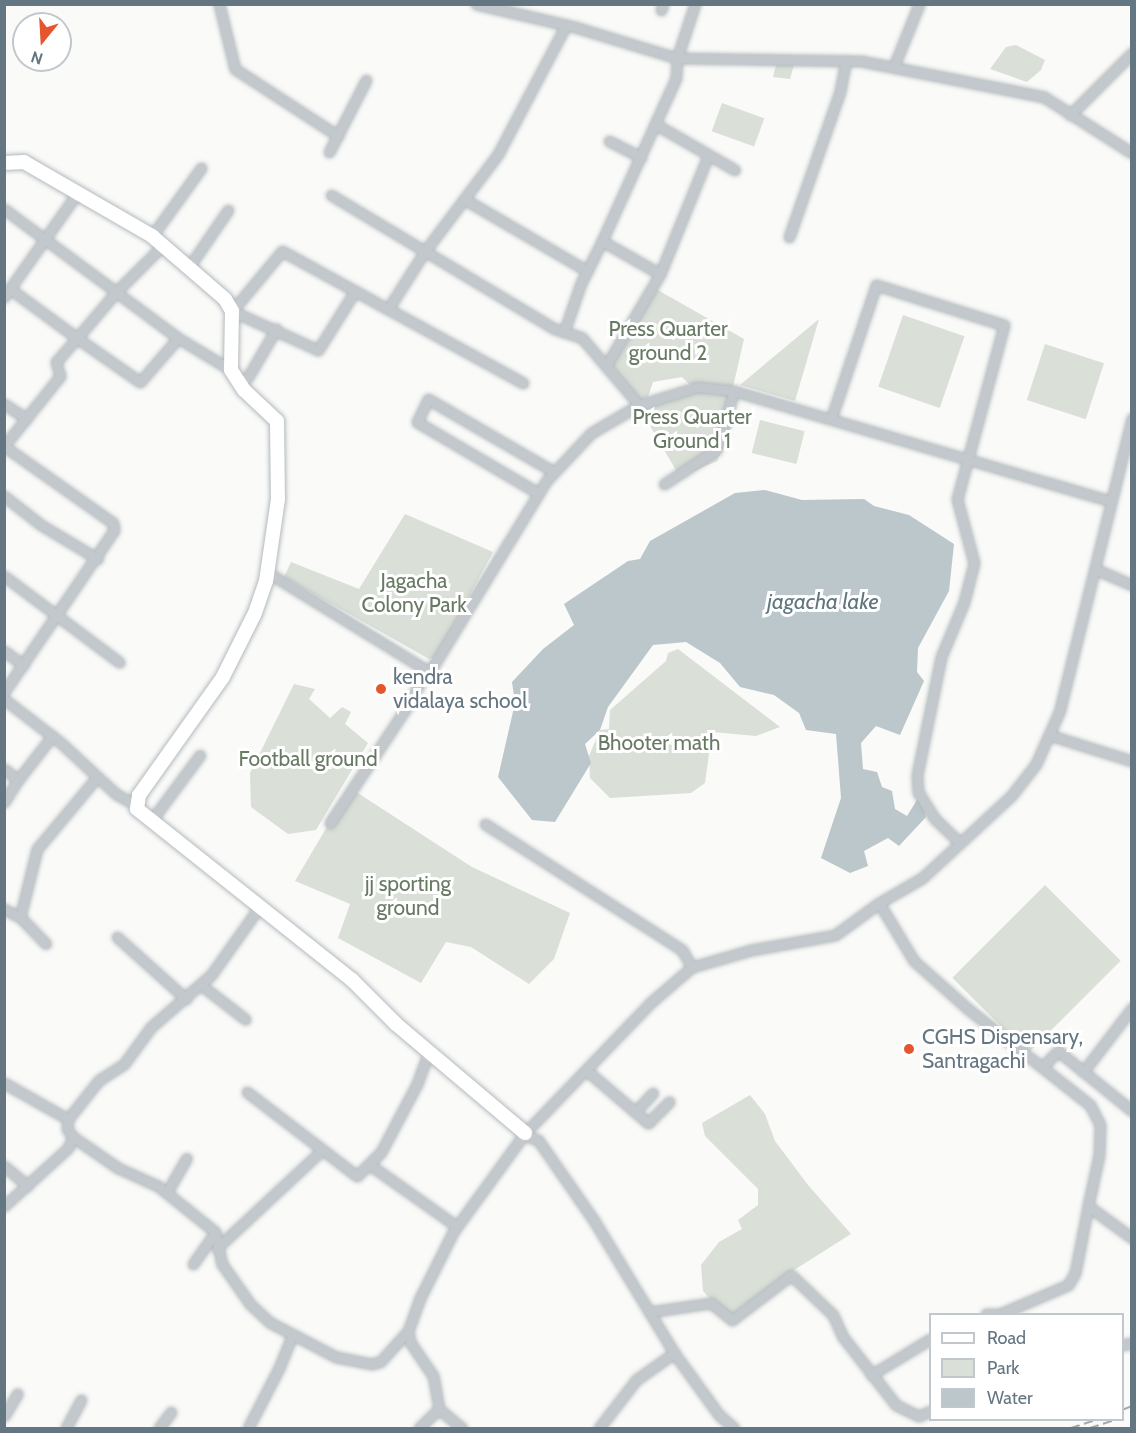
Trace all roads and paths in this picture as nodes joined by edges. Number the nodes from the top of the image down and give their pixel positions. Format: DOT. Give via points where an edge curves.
graph roads {
  1 [pos="219,4"];
  2 [pos="476,4"];
  3 [pos="695,4"];
  4 [pos="919,4"];
  5 [pos="507,8"];
  6 [pos="566,25"];
  7 [pos="1131,53"];
  8 [pos="677,58"];
  9 [pos="846,61"];
  10 [pos="894,66"];
  11 [pos="366,80"];
  12 [pos="1070,115"];
  13 [pos="656,124"];
  14 [pos="338,136"];
  15 [pos="609,141"];
  16 [pos="329,153"];
  17 [pos="1131,153"];
  18 [pos="708,156"];
  19 [pos="641,157"];
  20 [pos="4,164"];
  21 [pos="201,168"];
  22 [pos="735,170"];
  23 [pos="78,192"];
  24 [pos="331,195"];
  25 [pos="464,199"];
  26 [pos="4,209"];
  27 [pos="228,210"];
  28 [pos="789,237"];
  29 [pos="47,238"];
  30 [pos="157,240"];
  31 [pos="602,241"];
  32 [pos="425,251"];
  33 [pos="189,267"];
  34 [pos="587,270"];
  35 [pos="660,274"];
  36 [pos="355,291"];
  37 [pos="116,292"];
  38 [pos="7,293"];
  39 [pos="388,309"];
  40 [pos="232,311"];
  41 [pos="276,329"];
  42 [pos="564,332"];
  43 [pos="77,338"];
  44 [pos="178,339"];
  45 [pos="606,366"];
  46 [pos="231,370"];
  47 [pos="239,383"];
  48 [pos="523,383"];
  49 [pos="734,392"];
  50 [pos="4,404"];
  51 [pos="639,405"];
  52 [pos="27,418"];
  53 [pos="1131,418"];
  54 [pos="831,419"];
  55 [pos="970,459"];
  56 [pos="554,472"];
  57 [pos="664,484"];
  58 [pos="538,493"];
  59 [pos="4,496"];
  60 [pos="1111,501"];
  61 [pos="98,559"];
  62 [pos="1095,569"];
  63 [pos="267,572"];
  64 [pos="4,576"];
  65 [pos="1131,585"];
  66 [pos="59,615"];
  67 [pos="4,651"];
  68 [pos="119,662"];
  69 [pos="23,665"];
  70 [pos="426,670"];
  71 [pos="4,692"];
  72 [pos="4,699"];
  73 [pos="1049,735"];
  74 [pos="52,736"];
  75 [pos="200,755"];
  76 [pos="1131,761"];
  77 [pos="4,770"];
  78 [pos="97,777"];
  79 [pos="18,780"];
  80 [pos="4,802"];
  81 [pos="136,804"];
  82 [pos="151,821"];
  83 [pos="330,824"];
  84 [pos="486,824"];
  85 [pos="960,843"];
  86 [pos="879,903"];
  87 [pos="260,906"];
  88 [pos="4,909"];
  89 [pos="20,917"];
  90 [pos="117,937"];
  91 [pos="46,944"];
  92 [pos="692,967"];
  93 [pos="201,985"];
  94 [pos="186,999"];
  95 [pos="1131,1008"];
  96 [pos="245,1019"];
  97 [pos="429,1052"];
  98 [pos="1042,1067"];
  99 [pos="586,1070"];
  100 [pos="1083,1072"];
  101 [pos="4,1083"];
  102 [pos="247,1092"];
  103 [pos="653,1093"];
  104 [pos="669,1102"];
  105 [pos="1131,1109"];
  106 [pos="635,1112"];
  107 [pos="68,1119"];
  108 [pos="524,1134"];
  109 [pos="73,1137"];
  110 [pos="322,1150"];
  111 [pos="187,1158"];
  112 [pos="369,1165"];
  113 [pos="4,1166"];
  114 [pos="28,1186"];
  115 [pos="167,1192"];
  116 [pos="4,1206"];
  117 [pos="1088,1206"];
  118 [pos="456,1226"];
  119 [pos="215,1232"];
  120 [pos="1131,1238"];
  121 [pos="217,1248"];
  122 [pos="193,1264"];
  123 [pos="649,1312"];
  124 [pos="1000,1313"];
  125 [pos="408,1331"];
  126 [pos="291,1335"];
  127 [pos="929,1340"];
  128 [pos="674,1353"];
  129 [pos="871,1375"];
  130 [pos="17,1394"];
  131 [pos="81,1401"];
  132 [pos="439,1408"];
  133 [pos="929,1411"];
  134 [pos="171,1412"];
  135 [pos="4,1416"];
  136 [pos="66,1428"];
  137 [pos="159,1428"];
  138 [pos="248,1428"];
  139 [pos="419,1428"];
  140 [pos="462,1428"];
  141 [pos="599,1428"];
  142 [pos="734,1428"];
  1 -- 14 [label="street" via="235,69"];
  2 -- 5 [label="street"];
  3 -- 8 [label="street"];
  4 -- 10 [label="street"];
  5 -- 6 [label="street"];
  6 -- 8 [label="street"];
  6 -- 25 [label="street" via="498,154"];
  7 -- 12 [label="street"];
  8 -- 9 [label="street"];
  8 -- 13 [label="street" via="676,78"];
  9 -- 10 [label="street"];
  9 -- 28 [label="street" via="827,132"];
  10 -- 12 [label="street" via="1044,97"];
  11 -- 14 [label="street"];
  12 -- 17 [label="street"];
  13 -- 18 [label="street"];
  13 -- 19 [label="street"];
  14 -- 16 [label="street"];
  15 -- 19 [label="street"];
  18 -- 22 [label="street"];
  18 -- 35 [label="street"];
  19 -- 31 [label="street"];
  20 -- 23 [label="main road" via="24,162"];
  21 -- 30 [label="street"];
  23 -- 29 [label="street"];
  23 -- 30 [label="main road"];
  24 -- 32 [label="street"];
  25 -- 32 [label="street"];
  25 -- 34 [label="street"];
  26 -- 29 [label="street"];
  27 -- 33 [label="street"];
  29 -- 37 [label="street"];
  29 -- 38 [label="street"];
  30 -- 33 [label="main road"];
  30 -- 37 [label="street"];
  31 -- 34 [label="street"];
  31 -- 35 [label="street"];
  32 -- 39 [label="street"];
  32 -- 42 [label="street"];
  33 -- 40 [label="main road"];
  34 -- 42 [label="street"];
  35 -- 45 [label="street"];
  36 -- 39 [label="street"];
  36 -- 40 [label="street" via="282,251"];
  36 -- 41 [label="street" via="318,350"];
  37 -- 43 [label="street"];
  37 -- 44 [label="street"];
  38 -- 43 [label="street"];
  39 -- 48 [label="street"];
  40 -- 41 [label="street"];
  40 -- 46 [label="main road"];
  41 -- 47 [label="street" via="248,376"];
  42 -- 45 [label="street" via="582,338"];
  43 -- 44 [label="street" via="140,382"];
  43 -- 52 [label="street" via="56,362 60,376"];
  44 -- 46 [label="street"];
  45 -- 51 [label="street"];
  46 -- 47 [label="main road"];
  47 -- 63 [label="main road" via="273,414 278,429 278,499"];
  49 -- 51 [label="street" via="697,387"];
  49 -- 54 [label="street"];
  49 -- 57 [label="street" via="716,450"];
  50 -- 52 [label="street"];
  51 -- 56 [label="street" via="591,432"];
  52 -- 61 [label="street" via="4,446 112,523 114,530"];
  53 -- 60 [label="street"];
  54 -- 55 [label="street"];
  54 -- 55 [label="street" via="876,285 1004,325"];
  55 -- 60 [label="street"];
  55 -- 85 [label="street" via="957,499 974,563 941,657 917,775 918,792 934,818"];
  56 -- 58 [label="street"];
  56 -- 58 [label="street" via="428,399 417,422"];
  58 -- 70 [label="street" via="432,668"];
  59 -- 61 [label="street" via="41,525"];
  60 -- 62 [label="street"];
  61 -- 66 [label="street"];
  62 -- 65 [label="street"];
  62 -- 73 [label="street" via="1060,711"];
  63 -- 70 [label="street"];
  63 -- 81 [label="main road" via="237,654"];
  64 -- 66 [label="street"];
  66 -- 68 [label="street"];
  66 -- 69 [label="street"];
  67 -- 69 [label="street"];
  69 -- 71 [label="street"];
  70 -- 83 [label="street" via="410,702"];
  72 -- 74 [label="street"];
  73 -- 76 [label="street"];
  73 -- 85 [label="street" via="1036,764 1012,795"];
  74 -- 78 [label="street"];
  74 -- 79 [label="street"];
  75 -- 82 [label="street"];
  77 -- 79 [label="street"];
  78 -- 81 [label="street" via="116,794"];
  78 -- 89 [label="street" via="37,849"];
  79 -- 80 [label="street"];
  81 -- 82 [label="main road"];
  82 -- 87 [label="main road"];
  84 -- 92 [label="street" via="682,950"];
  85 -- 86 [label="street" via="922,878"];
  86 -- 92 [label="street" via="835,935 751,950"];
  86 -- 98 [label="street" via="914,961"];
  87 -- 93 [label="street"];
  87 -- 97 [label="main road" via="352,980"];
  88 -- 89 [label="street"];
  89 -- 91 [label="street"];
  90 -- 94 [label="street"];
  92 -- 99 [label="street" via="650,1003"];
  93 -- 94 [label="street"];
  93 -- 96 [label="street"];
  94 -- 107 [label="street" via="151,1027 124,1064 99,1080"];
  95 -- 100 [label="street"];
  97 -- 108 [label="main road"];
  97 -- 112 [label="street" via="417,1084"];
  98 -- 100 [label="street" via="1058,1051"];
  98 -- 117 [label="street" via="1090,1105 1100,1125 1099,1155"];
  99 -- 106 [label="street"];
  99 -- 108 [label="street"];
  100 -- 105 [label="street"];
  101 -- 107 [label="street"];
  102 -- 110 [label="street"];
  103 -- 106 [label="street"];
  104 -- 106 [label="street" via="651,1124"];
  107 -- 109 [label="street" via="67,1129"];
  108 -- 118 [label="street"];
  108 -- 123 [label="street" via="538,1140 593,1218"];
  109 -- 114 [label="street" via="68,1149"];
  109 -- 115 [label="street" via="118,1168"];
  110 -- 112 [label="street" via="357,1176"];
  110 -- 121 [label="street"];
  111 -- 115 [label="street"];
  112 -- 118 [label="street"];
  113 -- 114 [label="street"];
  114 -- 116 [label="street"];
  115 -- 119 [label="street"];
  117 -- 120 [label="street"];
  117 -- 124 [label="street" via="1075,1273 1068,1285"];
  118 -- 125 [label="street"];
  119 -- 121 [label="street"];
  119 -- 122 [label="street"];
  121 -- 126 [label="street" via="222,1263 250,1304"];
  123 -- 128 [label="street"];
  123 -- 129 [label="street" via="711,1303 732,1320 791,1275 833,1315 843,1337"];
  125 -- 126 [label="street" via="380,1362 371,1364 336,1357"];
  125 -- 132 [label="street" via="410,1342 433,1376"];
  126 -- 138 [label="street"];
  127 -- 129 [label="street"];
  128 -- 141 [label="street" via="636,1380"];
  128 -- 142 [label="street"];
  129 -- 133 [label="street" via="896,1405 919,1416"];
  130 -- 135 [label="street"];
  131 -- 136 [label="street"];
  132 -- 139 [label="street"];
  132 -- 140 [label="street"];
  134 -- 137 [label="street"];
}
